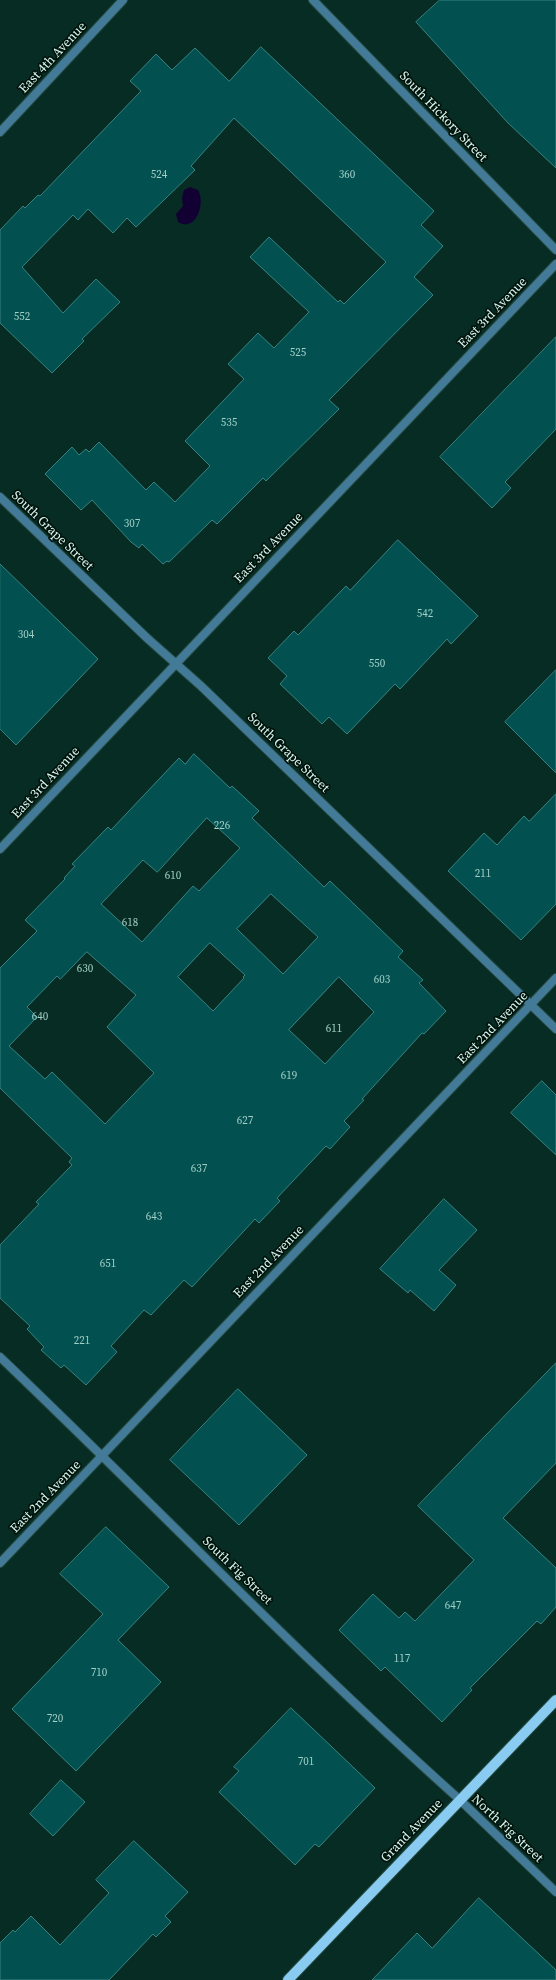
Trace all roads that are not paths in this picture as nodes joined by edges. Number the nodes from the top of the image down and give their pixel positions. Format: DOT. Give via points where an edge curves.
graph roads {
  1 [pos="123,0"];
  2 [pos="313,0"];
  3 [pos="0,132"];
  4 [pos="556,250"];
  5 [pos="556,264"];
  6 [pos="0,497"];
  7 [pos="176,663"];
  8 [pos="0,849"];
  9 [pos="556,978"];
  10 [pos="531,1005"];
  11 [pos="556,1030"];
  12 [pos="0,1357"];
  13 [pos="102,1456"];
  14 [pos="0,1563"];
  15 [pos="556,1700"];
  16 [pos="460,1800"];
  17 [pos="556,1892"];
  18 [pos="288,1980"];
  1 -- 3 [label="street, East 4th Avenue"];
  2 -- 4 [label="street, South Hickory Street"];
  5 -- 7 [label="street, East 3rd Avenue"];
  6 -- 7 [label="street, South Grape Street"];
  7 -- 8 [label="street, East 3rd Avenue"];
  7 -- 10 [label="street, South Grape Street"];
  9 -- 10 [label="street, East 2nd Avenue"];
  10 -- 11 [label="street, South Grape Street"];
  10 -- 13 [label="street, East 2nd Avenue"];
  12 -- 13 [label="street, South Fig Street"];
  13 -- 14 [label="street, East 2nd Avenue"];
  13 -- 16 [label="street, South Fig Street"];
  15 -- 16 [label="main road, Grand Avenue"];
  16 -- 17 [label="street, North Fig Street"];
  16 -- 18 [label="main road, Grand Avenue"];
}
